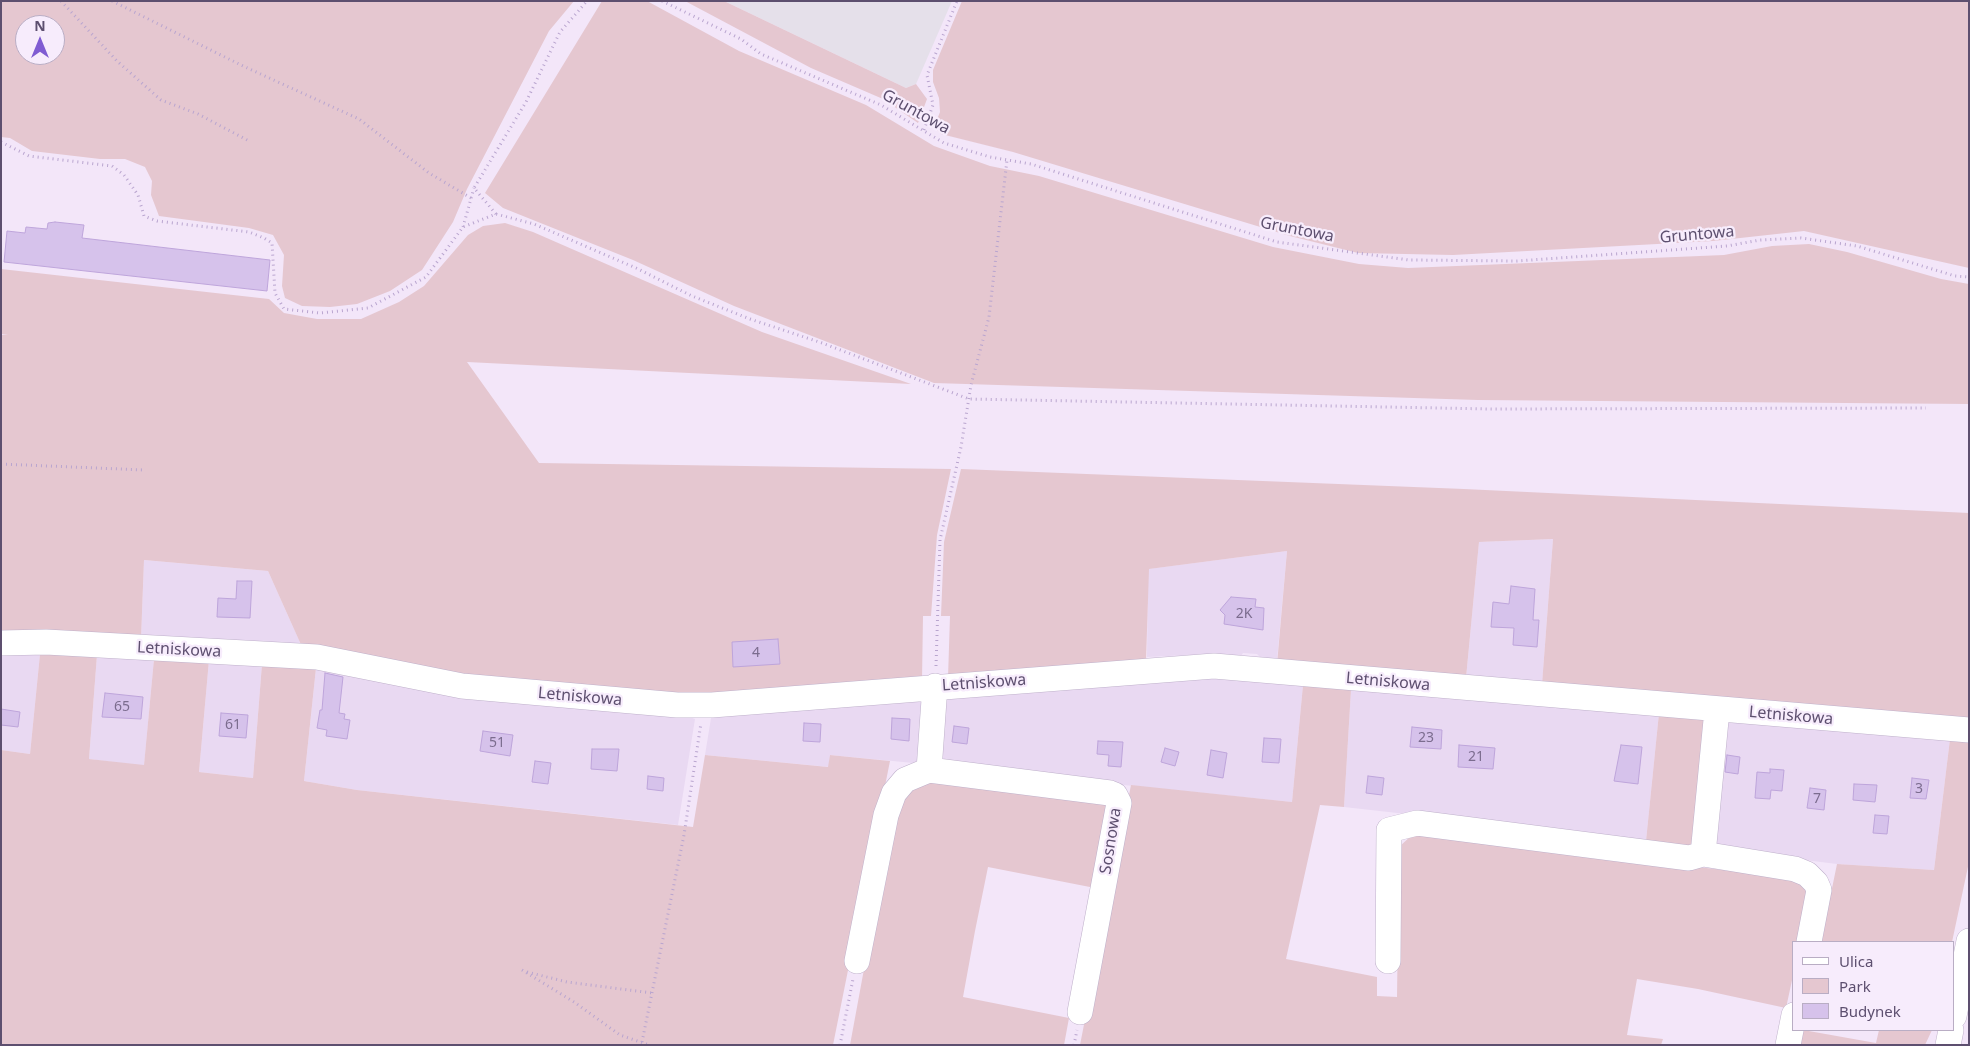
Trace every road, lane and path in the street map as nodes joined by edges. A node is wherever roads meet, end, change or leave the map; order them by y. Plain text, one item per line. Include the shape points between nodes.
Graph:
1 (61, 1) edge
2 (112, 1) edge
3 (587, 1) edge
4 (662, 1) edge
5 (957, 1) edge
6 (924, 130) junction
7 (249, 140) dead end
8 (1, 142) edge
9 (1008, 160) junction
10 (474, 188) junction
11 (471, 198) junction
12 (496, 214) junction
13 (463, 227) junction
14 (1969, 277) edge
15 (969, 399) junction
16 (1926, 408) dead end
17 (1, 464) edge
18 (144, 470) dead end
19 (1, 643) edge
20 (935, 686) junction
21 (703, 705) junction
22 (1717, 710) junction
23 (1969, 730) edge
24 (929, 770) junction
25 (1703, 854) junction
26 (1808, 941) edge
27 (1969, 941) edge
28 (857, 961) joint
29 (1388, 961) dead end
30 (652, 993) junction
31 (1955, 1011) edge
32 (1080, 1012) dead end
33 (1792, 1025) edge
34 (1951, 1031) edge
35 (642, 1042) junction
36 (649, 1045) edge
37 (840, 1045) edge
38 (1788, 1045) edge
39 (1948, 1045) edge

1 - 7 path via 117,61 161,100 198,114
2 - 11 path via 359,119 429,173
3 - 10 path via 560,32 526,102
4 - 6 path, Gruntowa via 741,39 761,54 881,105
5 - 6 path via 927,76 933,105
6 - 9 path, Gruntowa via 944,143
8 - 13 path via 29,156 112,166 124,175 138,195 144,216 150,219 249,232 264,238 272,243 275,293 284,308 320,313 368,308 426,277
9 - 14 path, Gruntowa via 1031,164 1278,242 1409,260 1517,261 1801,238 1857,246 1955,276
9 - 15 path via 989,317
10 - 11 path
10 - 12 path
11 - 13 path
12 - 13 path
12 - 15 path via 534,224 750,319
15 - 16 path via 1491,409
15 - 20 path via 940,540
17 - 18 path
19 - 21 street, Letniskowa via 46,642 317,658 462,686
20 - 21 street, Letniskowa
20 - 22 street, Letniskowa via 1214,666
20 - 24 street
21 - 30 path via 684,835
22 - 23 street, Letniskowa
22 - 25 street
24 - 28 street, Sosnowa via 905,780 894,793 886,815
24 - 32 street, Sosnowa via 1110,793 1117,798 1119,803
25 - 26 street via 1808,874 1819,890
25 - 29 street via 1689,858 1416,823 1389,830
27 - 31 street
28 - 37 path
30 - 35 path
30 - 35 path via 567,982 522,970 620,1035
33 - 38 street
34 - 39 street
35 - 36 path

